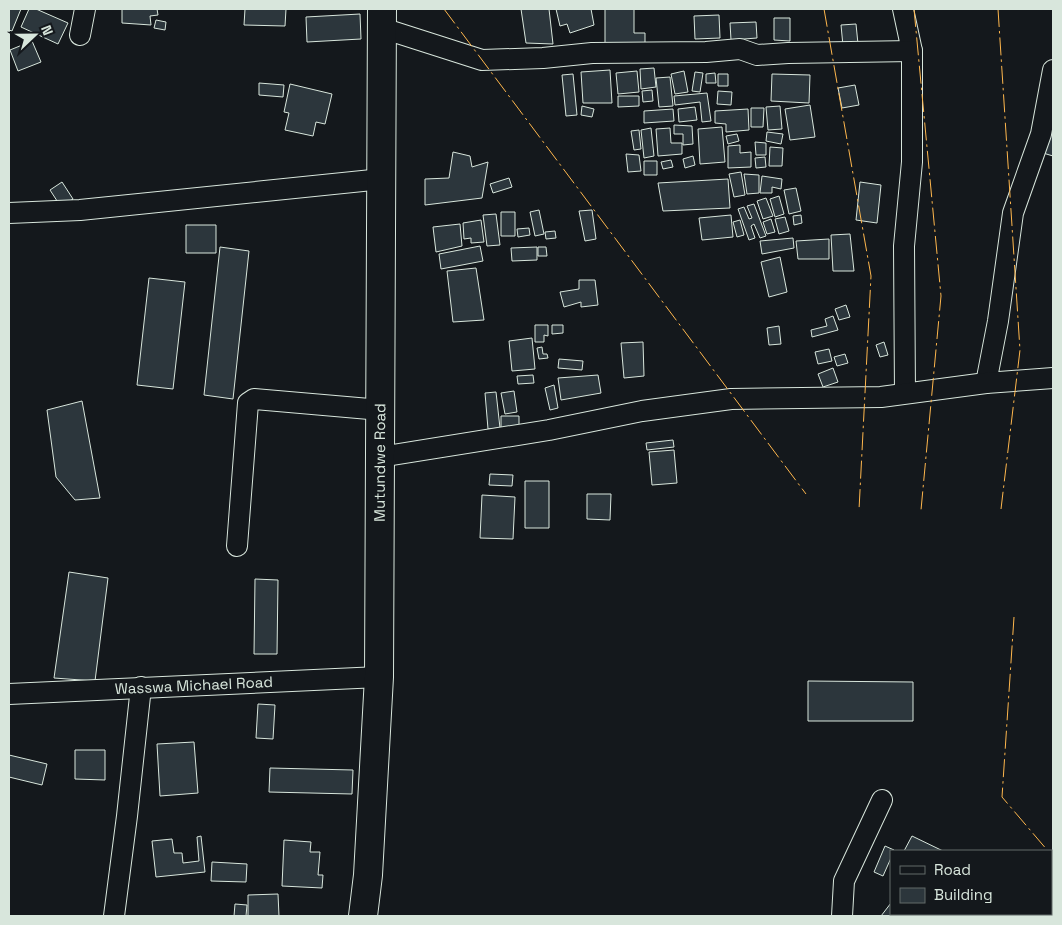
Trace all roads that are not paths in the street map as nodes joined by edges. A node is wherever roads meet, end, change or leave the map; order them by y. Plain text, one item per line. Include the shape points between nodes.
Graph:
1 (85, 9) edge
2 (904, 9) edge
3 (382, 18) edge
4 (80, 35) dead end
5 (912, 51) junction
6 (1053, 70) edge
7 (382, 178) junction
8 (9, 213) edge
9 (1053, 378) edge
10 (986, 383) junction
11 (905, 393) junction
12 (381, 410) junction
13 (380, 457) junction
14 (236, 546) dead end
15 (379, 677) junction
16 (141, 687) junction
17 (9, 694) edge
18 (882, 800) dead end
19 (114, 916) edge
20 (363, 916) edge
21 (842, 916) edge

1 - 4 street
2 - 5 street
3 - 5 street via 482,60 740,49 757,55
3 - 7 main road, Mutundwe Road
5 - 11 street via 912,162 904,246
6 - 10 street via 1040,134 1013,214
7 - 8 street via 80,210
7 - 12 main road, Mutundwe Road
9 - 10 street
10 - 11 street
11 - 13 street via 881,397 731,399 642,411 549,430
12 - 13 main road, Mutundwe Road
12 - 14 street via 254,399 248,403
13 - 15 main road, Mutundwe Road
15 - 16 street, Wasswa Michael Road
15 - 20 main road, Mutundwe Road
16 - 17 street, Wasswa Michael Road
16 - 19 street
18 - 21 street via 844,881

